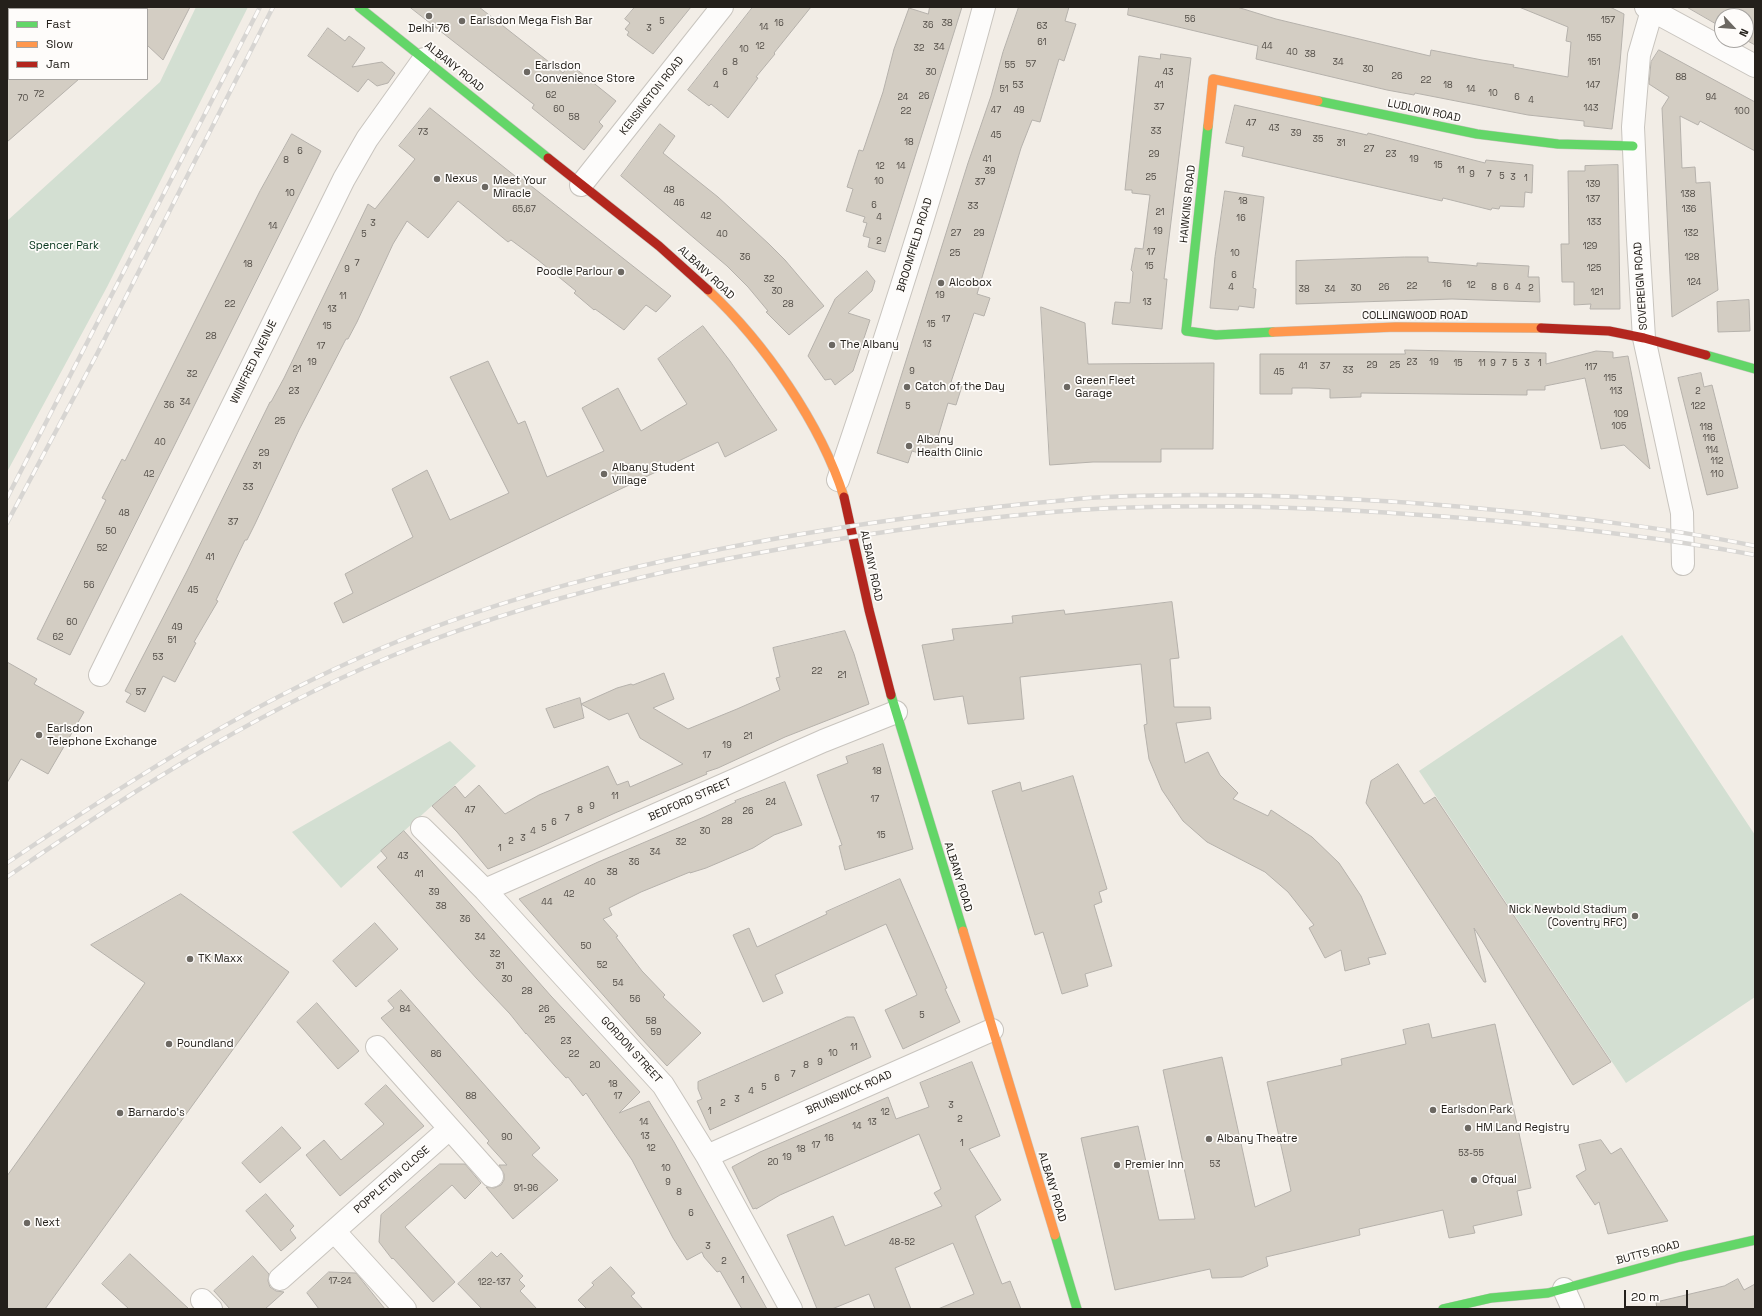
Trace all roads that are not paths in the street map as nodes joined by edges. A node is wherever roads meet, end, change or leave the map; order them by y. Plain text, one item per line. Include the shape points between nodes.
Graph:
1 (359, 7) edge
2 (722, 7) edge
3 (984, 7) edge
4 (1651, 8) edge
5 (424, 59) junction
6 (1755, 66) edge
7 (1213, 79) joint
8 (1633, 146) junction
9 (581, 185) junction
10 (1186, 331) joint
11 (1644, 338) junction
12 (1755, 369) edge
13 (838, 480) junction
14 (1683, 564) dead end
15 (100, 675) dead end
16 (896, 712) junction
17 (422, 828) dead end
18 (485, 890) junction
19 (992, 1030) junction
20 (377, 1047) dead end
21 (449, 1129) junction
22 (707, 1156) junction
23 (492, 1176) dead end
24 (334, 1231) junction
25 (1755, 1240) edge
26 (280, 1279) dead end
27 (1556, 1291) junction
28 (1531, 1305) dead end
29 (405, 1309) edge
30 (791, 1309) edge
31 (1077, 1309) edge
32 (1443, 1309) edge
33 (1573, 1309) edge

1 - 5 street, ALBANY ROAD
2 - 9 street, KENSINGTON ROAD
3 - 13 street, BROOMFIELD ROAD via 948,139
4 - 6 street
4 - 8 street, SOVEREIGN ROAD via 1639,55
5 - 9 street, ALBANY ROAD
5 - 15 street, WINIFRED AVENUE via 367,139 344,179
7 - 8 street, LUDLOW ROAD via 1477,134 1558,144
7 - 10 street, HAWKINS ROAD
8 - 11 street, SOVEREIGN ROAD
9 - 13 street, ALBANY ROAD via 654,241 721,301 774,366 796,398
10 - 11 street, COLLINGWOOD ROAD via 1216,335 1396,327 1543,328 1609,331
11 - 12 street, COLLINGWOOD ROAD
11 - 14 street, SOVEREIGN ROAD via 1682,513
13 - 16 street, ALBANY ROAD
16 - 18 street, BEDFORD STREET via 823,741
16 - 19 street, ALBANY ROAD
17 - 18 street, GORDON STREET
18 - 22 street, GORDON STREET via 663,1085
19 - 22 street, BRUNSWICK ROAD
19 - 31 street, ALBANY ROAD
20 - 21 street
21 - 23 street
21 - 24 street, POPPLETON CLOSE
22 - 30 street, GORDON STREET
24 - 26 street, POPPLETON CLOSE
24 - 29 street
25 - 27 street, BUTTS ROAD via 1680,1257
27 - 28 street, BUTTS ROAD
27 - 32 street, BUTTS ROAD via 1491,1298
27 - 33 street

